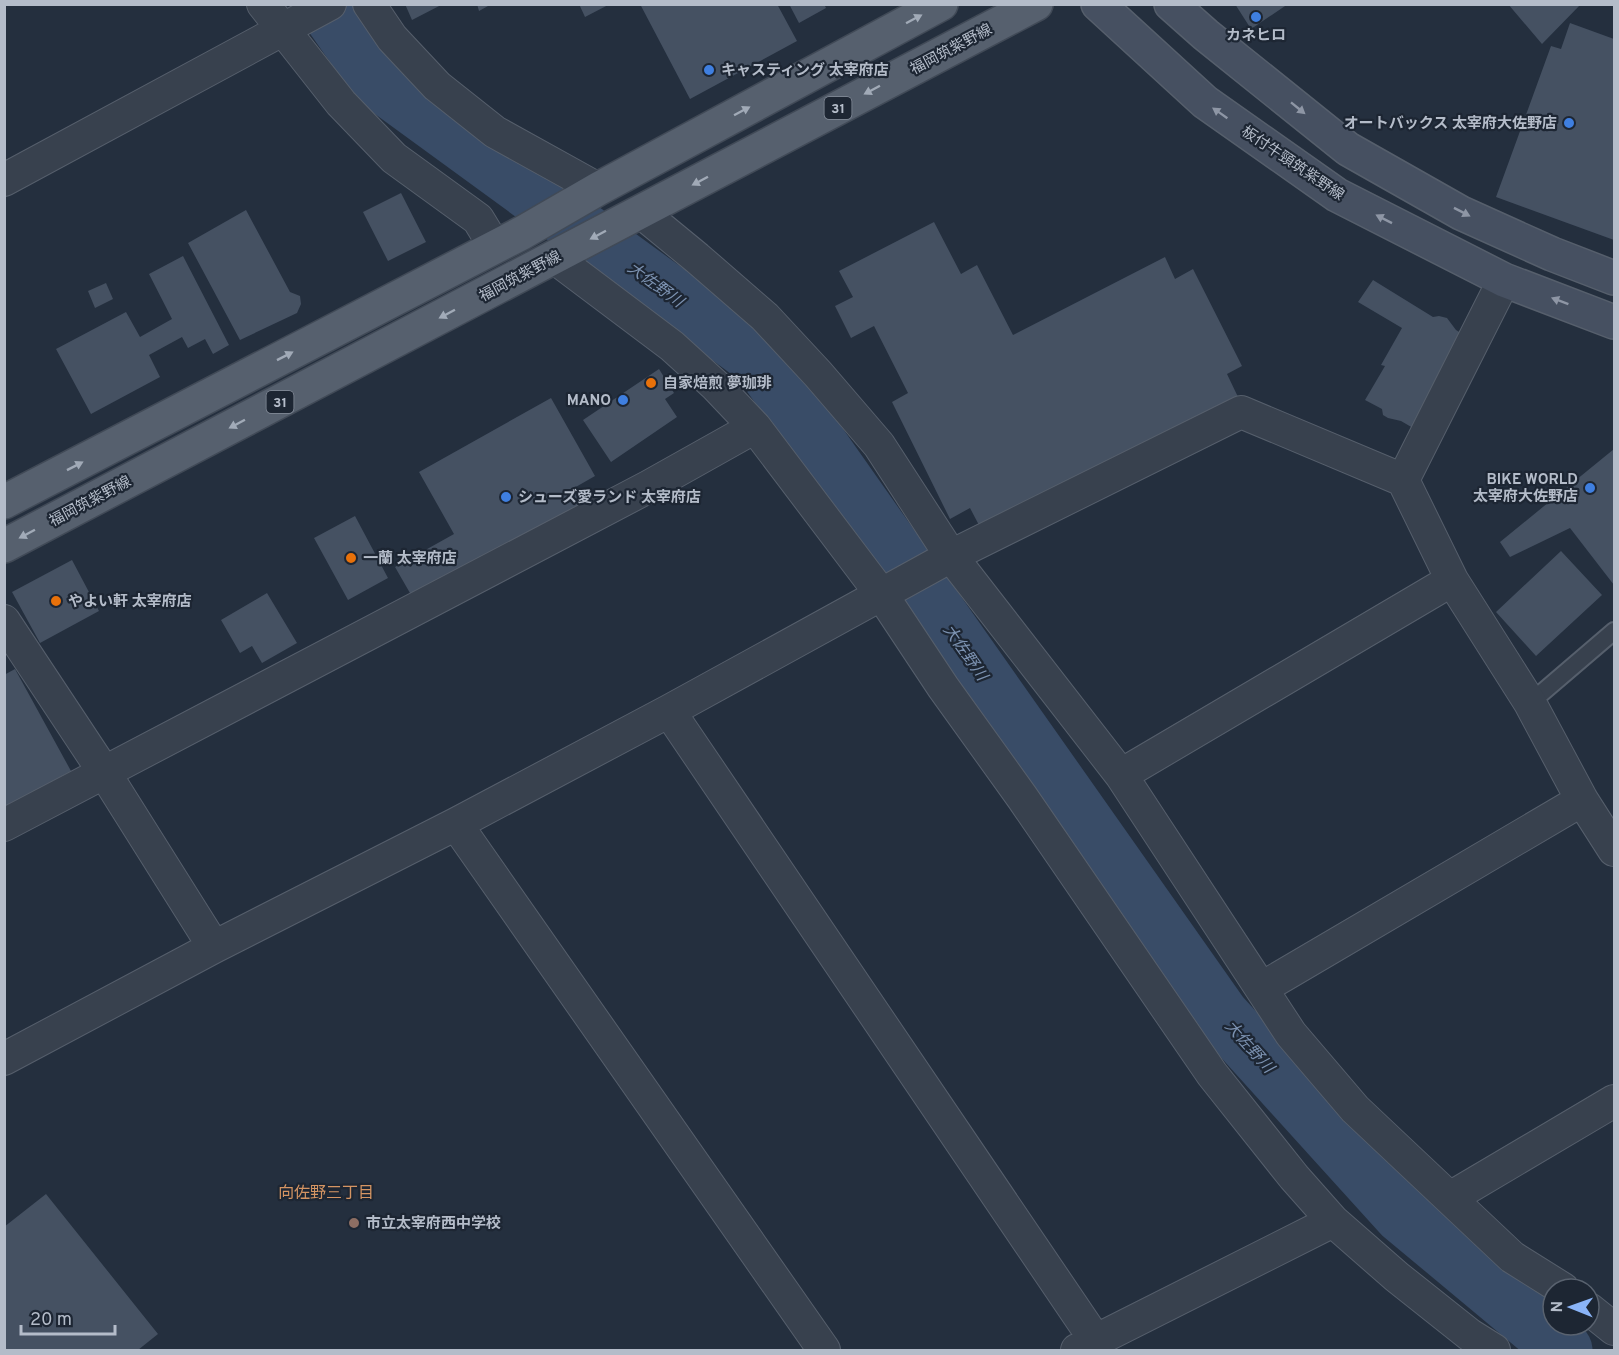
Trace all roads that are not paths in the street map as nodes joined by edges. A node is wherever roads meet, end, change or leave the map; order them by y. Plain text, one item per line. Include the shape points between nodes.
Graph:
1 (263, 4) edge
2 (330, 4) edge
3 (369, 4) edge
4 (941, 4) edge
5 (1036, 4) edge
6 (1098, 4) edge
7 (1171, 4) edge
8 (291, 26) junction
9 (4, 180) edge
10 (598, 189) junction
11 (641, 212) junction
12 (508, 240) junction
13 (555, 258) junction
14 (1614, 278) edge
15 (1504, 280) junction
16 (1614, 322) edge
17 (755, 427) junction
18 (1403, 480) junction
19 (4, 502) edge
20 (4, 546) edge
21 (951, 556) junction
22 (1452, 579) junction
23 (882, 595) junction
24 (4, 621) edge
25 (1614, 631) edge
26 (1530, 703) junction
27 (669, 711) junction
28 (104, 772) junction
29 (1121, 775) junction
30 (1597, 810) edge
31 (456, 824) junction
32 (4, 825) edge
33 (1614, 850) edge
34 (214, 946) junction
35 (1262, 988) junction
36 (4, 1059) edge
37 (1614, 1101) edge
38 (1450, 1198) junction
39 (1333, 1221) junction
40 (1544, 1277) edge
41 (1601, 1319) edge
42 (1614, 1329) edge
43 (1087, 1346) edge
44 (824, 1350) edge
45 (1494, 1350) edge

1 - 8 street
2 - 8 street
3 - 10 street via 392,38 437,86 495,132
10 -> 4 main road, 31
5 -> 11 main road, 福岡筑紫野線 / 31
15 -> 6 main road, 板付牛頸筑紫野線 via 1337,195 1205,102
7 -> 14 main road via 1348,149 1461,213
8 - 9 street
8 - 12 street via 341,103 394,158
10 - 12 main road, 31
11 -> 13 main road, 福岡筑紫野線 / 31
11 - 21 street via 765,317 818,374 879,445
19 -> 12 main road, 31
13 - 17 street via 672,346
13 -> 20 main road, 福岡筑紫野線 / 31
16 -> 15 main road, 板付牛頸筑紫野線
15 - 18 street
17 - 23 street
17 - 28 street
18 - 21 street via 1241,412
18 - 22 street
21 - 23 street
21 - 29 street
22 - 26 street
22 - 29 street
23 - 27 street
23 - 39 street via 1212,1074
24 - 28 street
25 - 26 lane
26 - 30 street
27 - 31 street
27 - 43 street
28 - 32 street
28 - 34 street
29 - 35 street
30 - 33 street
30 - 35 street
31 - 34 street
31 - 44 street
34 - 36 street
35 - 38 street via 1291,1034 1355,1109
37 - 38 street
38 - 40 street via 1512,1257
39 - 43 street
39 - 45 street via 1397,1277
41 - 42 street

